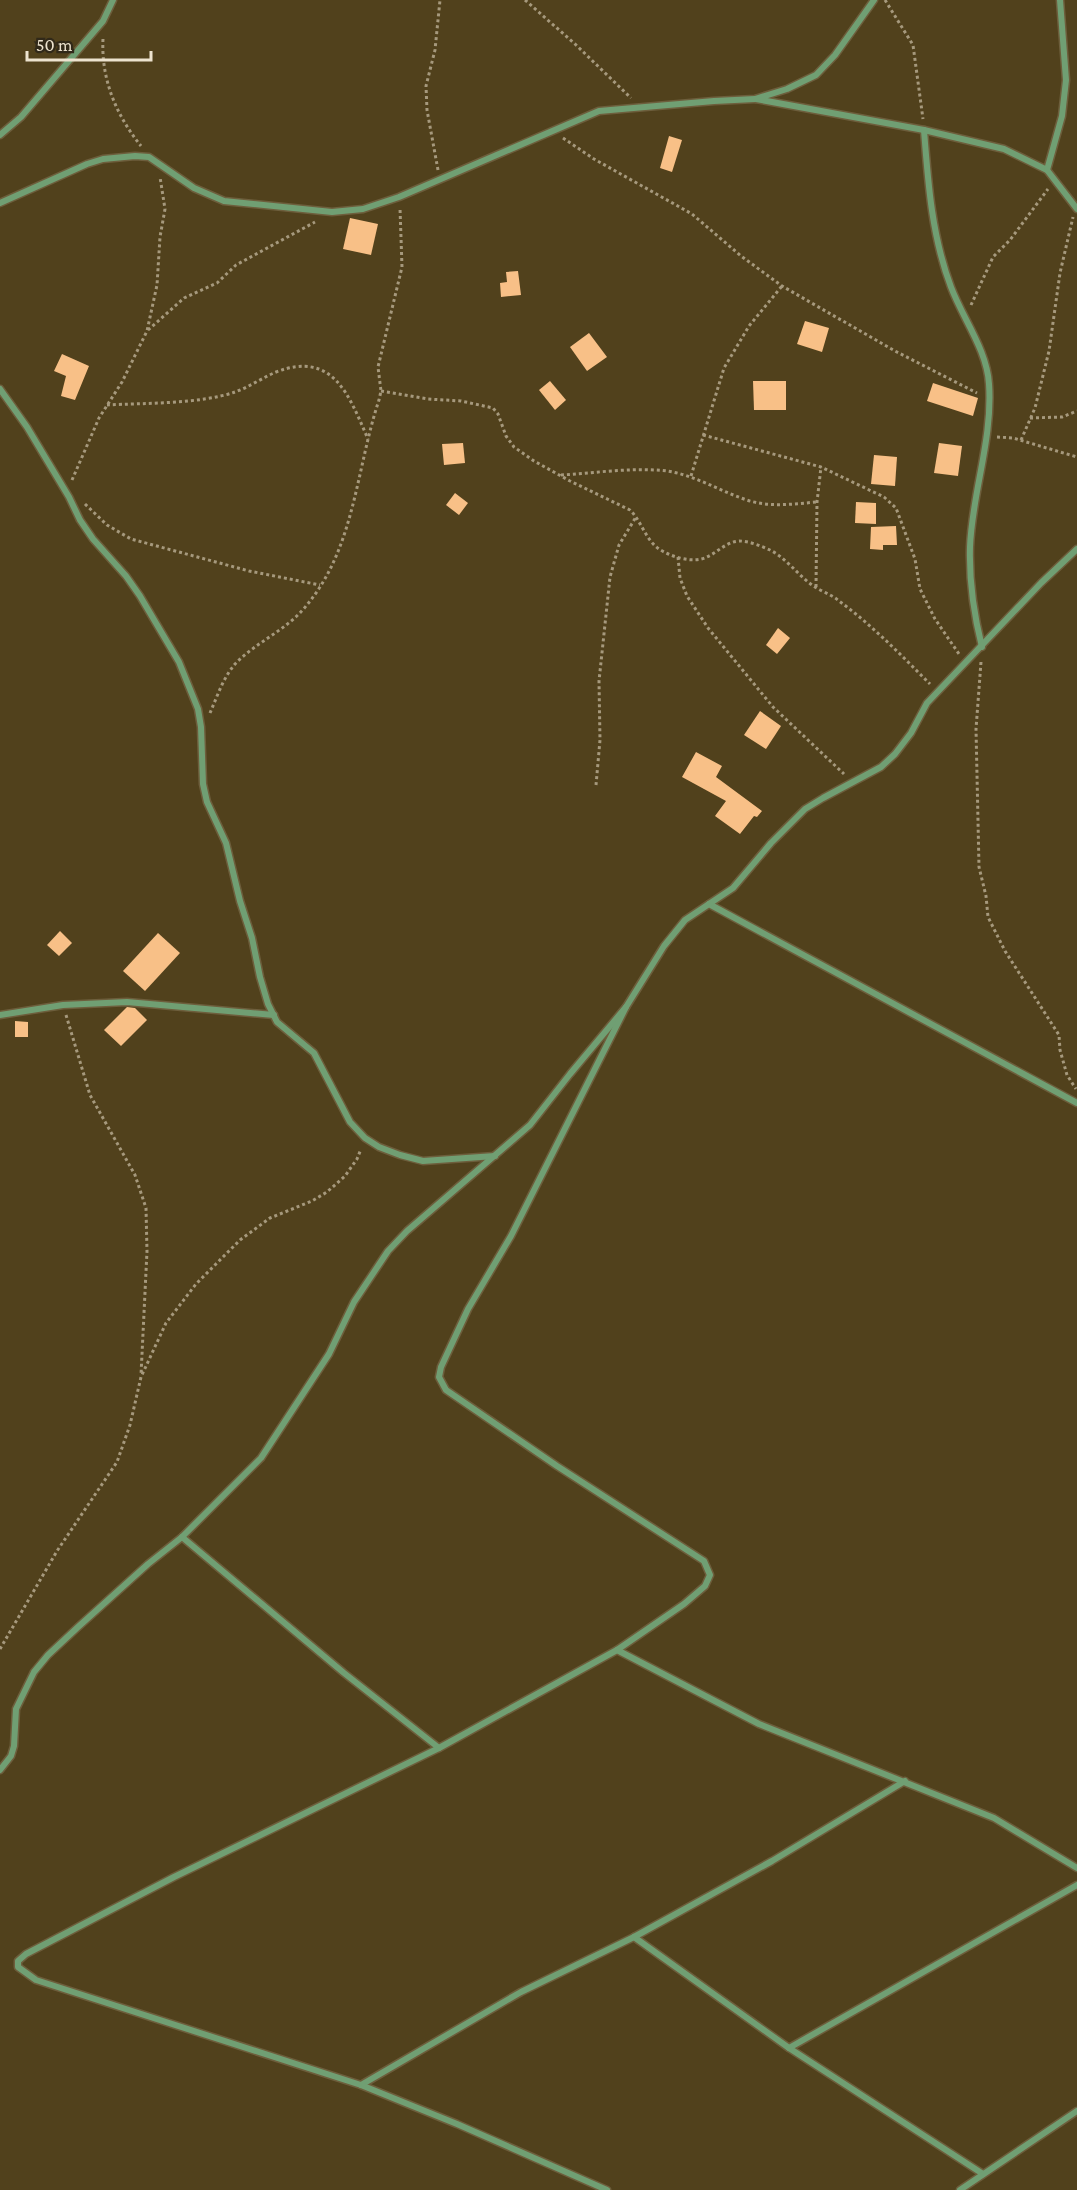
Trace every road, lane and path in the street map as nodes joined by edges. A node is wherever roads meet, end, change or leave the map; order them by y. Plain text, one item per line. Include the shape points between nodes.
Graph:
1 (113, 0) edge
2 (440, 0) edge
3 (525, 0) edge
4 (874, 0) edge
5 (885, 0) edge
6 (1059, 0) edge
7 (103, 21) junction
8 (755, 99) junction
9 (641, 108) junction
10 (924, 130) junction
11 (554, 132) junction
12 (0, 135) edge
13 (149, 158) junction
14 (158, 164) junction
15 (1047, 170) junction
16 (440, 180) junction
17 (1055, 181) junction
18 (399, 197) junction
19 (0, 203) edge
20 (1076, 208) edge
21 (332, 212) junction
22 (782, 286) junction
23 (965, 318) junction
24 (147, 331) junction
25 (0, 389) edge
26 (381, 391) junction
27 (989, 398) junction
28 (107, 405) junction
29 (1077, 411) edge
30 (1030, 418) junction
31 (703, 435) junction
32 (986, 436) junction
33 (1021, 440) junction
34 (369, 441) junction
35 (1077, 457) edge
36 (820, 467) junction
37 (560, 475) junction
38 (691, 477) junction
39 (69, 497) junction
40 (817, 502) junction
41 (84, 503) dead end
42 (636, 517) junction
43 (1077, 549) edge
44 (678, 557) junction
45 (320, 585) junction
46 (816, 587) junction
47 (981, 647) junction
48 (965, 663) junction
49 (938, 691) junction
50 (201, 727) junction
51 (854, 783) junction
52 (596, 785) dead end
53 (709, 904) junction
54 (63, 1005) junction
55 (626, 1007) junction
56 (0, 1015) edge
57 (274, 1015) junction
58 (1077, 1092) edge
59 (1077, 1103) edge
60 (365, 1138) junction
61 (496, 1156) junction
62 (141, 1377) junction
63 (182, 1537) junction
64 (0, 1649) edge
65 (617, 1650) junction
66 (439, 1748) junction
67 (0, 1770) edge
68 (905, 1781) junction
69 (1077, 1868) edge
70 (1077, 1885) edge
71 (634, 1937) junction
72 (789, 2048) junction
73 (361, 2085) junction
74 (1077, 2111) edge
75 (1069, 2117) junction
76 (1077, 2118) edge
77 (983, 2174) junction
78 (607, 2190) edge
79 (960, 2190) edge

1 - 7 street
2 - 16 path via 435,50 426,86
3 - 9 path
4 - 8 street via 816,75
5 - 10 path via 913,45
6 - 15 street via 1066,80 1062,116
7 - 12 street via 21,117
7 - 13 path via 106,81 125,124
8 - 9 street
8 - 10 street
9 - 11 street via 599,111
10 - 15 street via 1004,149
10 - 23 street via 930,205 940,255
11 - 16 street
11 - 22 path via 692,214
13 - 14 street
13 - 19 street via 103,159
14 - 21 street via 194,188 224,201
14 - 24 path via 165,209 158,285
15 - 17 street
16 - 18 street
17 - 20 street
17 - 23 path via 993,257
18 - 21 street via 363,209
18 - 26 path via 402,267 378,367
20 - 30 path via 1060,273 1049,351
21 - 24 path via 236,265 217,283 184,298
22 - 27 path via 895,351
22 - 31 path via 749,326 724,368
23 - 27 street via 982,356
24 - 28 path
25 - 39 street
26 - 34 path
26 - 37 path via 493,408 514,447
27 - 32 street
28 - 34 path via 234,393 277,372 312,366 337,380
28 - 39 path via 81,456
29 - 30 path via 1062,417
30 - 33 path
31 - 36 path
31 - 38 path
32 - 33 path
32 - 47 street via 970,547
33 - 35 path
34 - 45 path via 342,546
36 - 40 path
36 - 48 path via 884,497 896,508 915,559 920,589
37 - 38 path via 667,471
37 - 42 path via 620,504
38 - 40 path via 746,500 784,506
39 - 50 street via 93,539 126,576 179,662
40 - 46 path
41 - 45 path via 107,525 131,539 249,571
42 - 44 path via 651,542 666,554
42 - 52 path via 619,545 610,577 599,681
43 - 47 street
44 - 46 path via 705,559 731,543 750,543 771,550
44 - 51 path via 687,596 708,628 773,707
45 - 50 path via 306,607 234,666
46 - 49 path via 873,628
47 - 48 street
47 - 58 path via 976,729 979,867 988,917 1005,951 1056,1029 1067,1075
48 - 49 street
49 - 51 street via 895,754 881,768
50 - 57 street via 207,802 226,843 260,977
51 - 53 street via 805,809 733,888
53 - 55 street via 685,920 671,937
53 - 59 street
54 - 56 street
54 - 57 street via 127,1002
54 - 62 path via 90,1095 135,1175 146,1208
55 - 61 street via 530,1125
55 - 65 street via 511,1236 468,1310 439,1377 446,1390 704,1561 710,1575 705,1586
57 - 60 street via 289,1034 314,1053 350,1122
60 - 61 street via 379,1147 423,1161
60 - 62 path via 357,1159 327,1192 270,1218 240,1240 196,1284 166,1323
61 - 63 street via 388,1251 354,1302 329,1354 261,1458
62 - 64 path via 117,1461 57,1551
63 - 66 street
63 - 67 street via 48,1655 34,1672 16,1708 11,1756
65 - 66 street
65 - 68 street via 759,1724
66 - 73 street via 174,1877 18,1960 18,1967 36,1980
68 - 69 street via 994,1818
68 - 71 street
70 - 72 street
71 - 72 street
71 - 73 street via 521,1992
72 - 77 street
73 - 78 street
74 - 75 street
75 - 76 street
75 - 77 street
77 - 79 street

